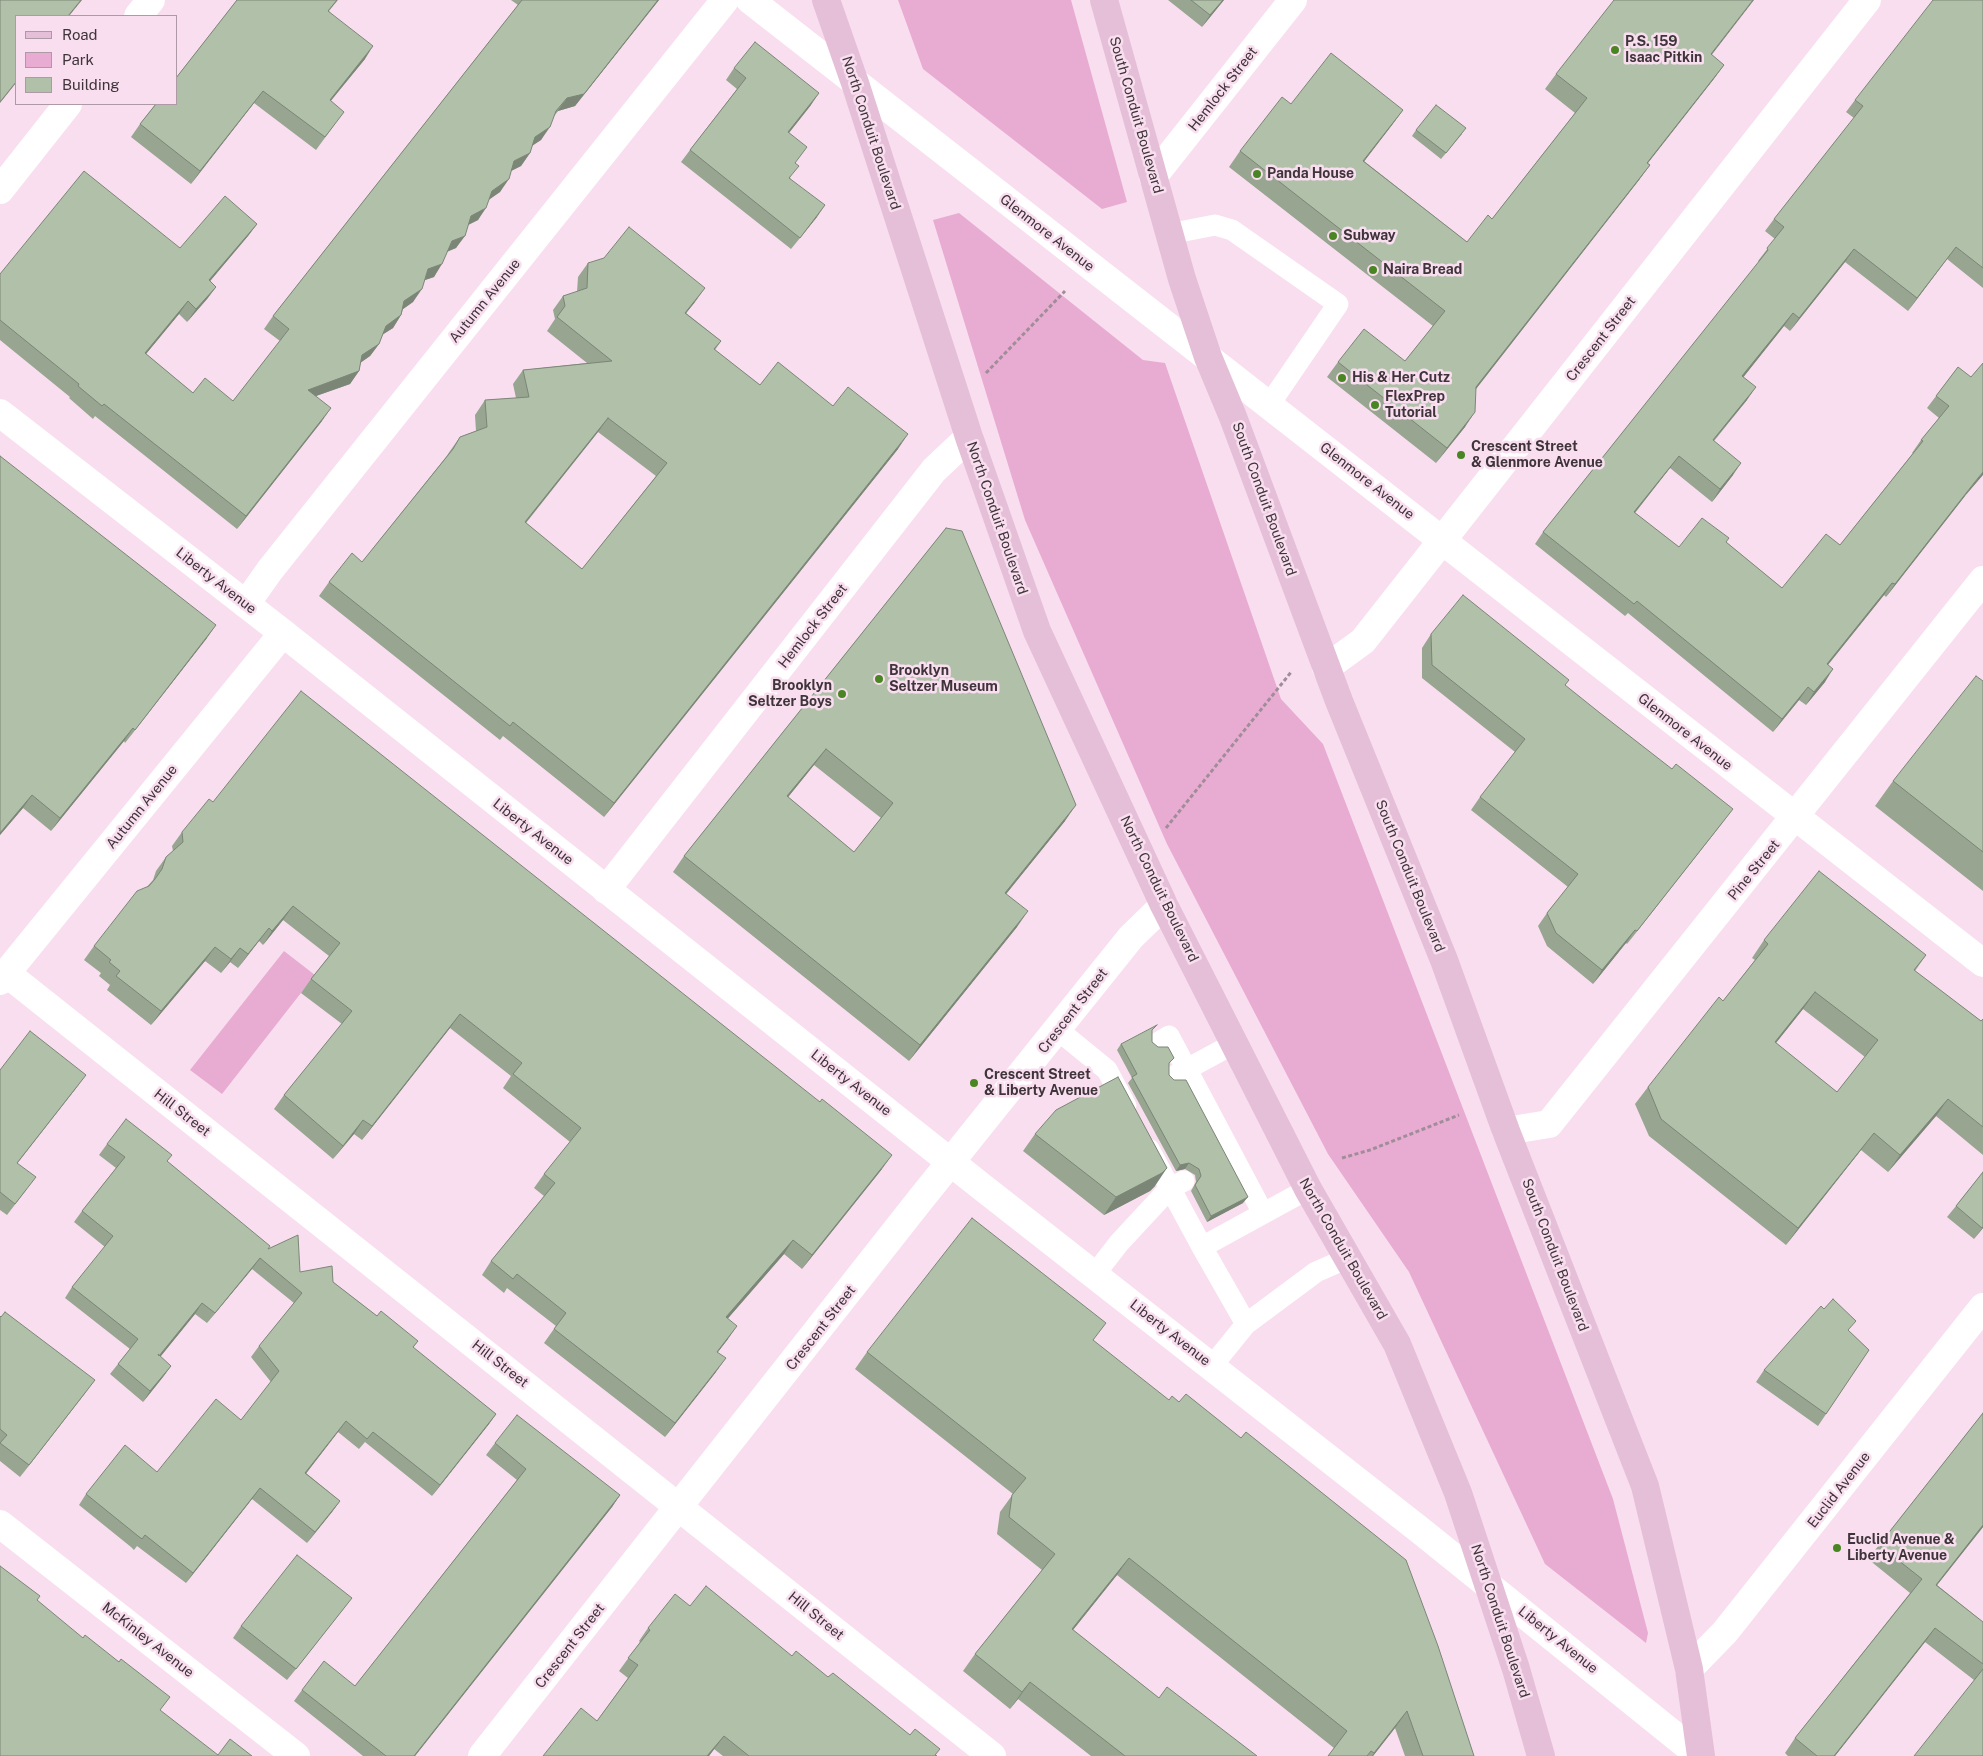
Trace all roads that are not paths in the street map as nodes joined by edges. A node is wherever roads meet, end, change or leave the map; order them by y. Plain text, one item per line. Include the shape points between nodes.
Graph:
1 (151, 0) edge
2 (725, 0) edge
3 (750, 0) edge
4 (826, 0) edge
5 (1104, 0) edge
6 (1293, 0) edge
7 (1867, 0) edge
8 (139, 15) edge
9 (855, 82) junction
10 (67, 105) edge
11 (1153, 177) junction
12 (0, 190) edge
13 (1169, 234) junction
14 (1208, 357) junction
15 (1269, 405) junction
16 (0, 413) edge
17 (969, 438) junction
18 (1443, 541) junction
19 (1983, 580) edge
20 (246, 604) junction
21 (283, 633) junction
22 (1326, 668) junction
23 (1795, 818) junction
24 (606, 890) junction
25 (1164, 905) junction
26 (1983, 964) edge
27 (3, 977) edge
28 (1058, 1030) junction
29 (1159, 1042) dead end
30 (1235, 1043) junction
31 (1181, 1072) junction
32 (1506, 1131) junction
33 (952, 1162) junction
34 (1177, 1185) junction
35 (1308, 1189) junction
36 (1263, 1213) junction
37 (1202, 1247) junction
38 (1348, 1258) junction
39 (1095, 1274) junction
40 (1983, 1306) edge
41 (1246, 1324) junction
42 (1212, 1366) junction
43 (680, 1507) junction
44 (0, 1524) edge
45 (1488, 1583) junction
46 (1689, 1669) junction
47 (296, 1756) edge
48 (482, 1756) edge
49 (992, 1756) edge
50 (1542, 1756) edge
51 (1701, 1756) edge

1 - 8 street
2 - 20 street, Autumn Avenue
3 - 9 street, Glenmore Avenue
4 - 9 main road, North Conduit Boulevard
5 - 11 main road, South Conduit Boulevard
6 - 11 street, Hemlock Street
7 - 18 street, Crescent Street
9 - 14 street, Glenmore Avenue
9 - 17 main road, North Conduit Boulevard
10 - 12 street
11 - 13 main road, South Conduit Boulevard
13 - 14 main road, South Conduit Boulevard
13 - 15 lane via 1215,225 1232,230 1338,304
14 - 15 street, Glenmore Avenue
14 - 22 main road, South Conduit Boulevard
15 - 18 street, Glenmore Avenue
16 - 20 street, Liberty Avenue
17 - 24 street, Hemlock Street via 934,470
17 - 25 main road, North Conduit Boulevard via 1037,631
18 - 22 street, Crescent Street via 1363,641
18 - 23 street, Glenmore Avenue
19 - 23 street, Pine Street
20 - 21 street, Liberty Avenue
21 - 24 street, Liberty Avenue
21 - 27 street, Autumn Avenue
22 - 32 main road, South Conduit Boulevard via 1444,960
23 - 26 street, Glenmore Avenue
23 - 32 street, Pine Street via 1549,1124
24 - 33 street, Liberty Avenue
25 - 28 street, Crescent Street via 1131,937
25 - 30 main road, North Conduit Boulevard
27 - 43 street, Hill Street
28 - 33 street, Crescent Street
28 - 34 lane via 1114,1066 1146,1135
29 - 31 lane via 1169,1036
30 - 31 lane
30 - 35 main road, North Conduit Boulevard
31 - 36 lane via 1244,1191
32 - 46 main road, South Conduit Boulevard via 1645,1486
33 - 39 street, Liberty Avenue
33 - 43 street, Crescent Street
34 - 37 lane via 1194,1217
34 - 39 lane via 1119,1243
35 - 36 lane
35 - 38 main road, North Conduit Boulevard
36 - 37 lane
37 - 41 lane
38 - 41 lane via 1316,1272
38 - 45 main road, North Conduit Boulevard via 1397,1344 1458,1493
39 - 42 street, Liberty Avenue
40 - 46 street, Euclid Avenue via 1731,1625
41 - 42 lane
42 - 45 street, Liberty Avenue
43 - 48 street, Crescent Street
43 - 49 street, Hill Street
44 - 47 street, McKinley Avenue
45 - 50 main road, North Conduit Boulevard
45 - 51 street, Liberty Avenue
46 - 51 main road, South Conduit Boulevard

